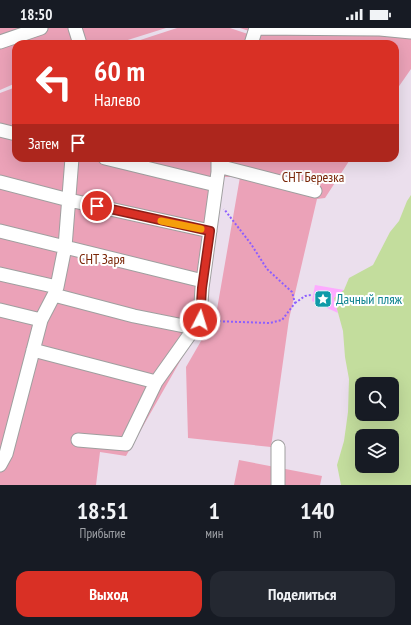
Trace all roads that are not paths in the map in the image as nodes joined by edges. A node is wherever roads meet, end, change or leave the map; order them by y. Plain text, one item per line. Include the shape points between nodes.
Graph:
1 (41, 28) edge
2 (75, 28) edge
3 (256, 28) edge
4 (411, 32) edge
5 (79, 40) edge
6 (252, 40) edge
7 (0, 42) edge
8 (0, 130) edge
9 (12, 133) edge
10 (72, 162) edge
11 (117, 162) edge
12 (218, 162) edge
13 (0, 182) edge
14 (215, 191) junction
15 (315, 191) dead end
16 (69, 200) junction
17 (0, 231) edge
18 (210, 231) junction
19 (65, 247) junction
20 (0, 274) edge
21 (203, 281) junction
22 (56, 291) junction
23 (0, 310) edge
24 (41, 320) junction
25 (197, 324) junction
26 (33, 350) junction
27 (156, 382) junction
28 (78, 440) dead end
29 (278, 447) dead end
30 (0, 465) edge
31 (278, 485) edge

1 - 7 street
2 - 5 street
3 - 4 street via 380,29
3 - 6 street
8 - 9 street
10 - 16 street
11 - 14 street
12 - 14 street
12 - 15 street
13 - 16 street
14 - 18 street
16 - 18 street
16 - 19 street
17 - 19 street
18 - 21 street
19 - 21 street
19 - 22 street
20 - 22 street
21 - 25 street
22 - 24 street
22 - 25 street via 134,316
23 - 24 street
24 - 26 street
25 - 27 street
26 - 27 street
26 - 30 street via 6,454
27 - 28 street via 126,444
29 - 31 street

